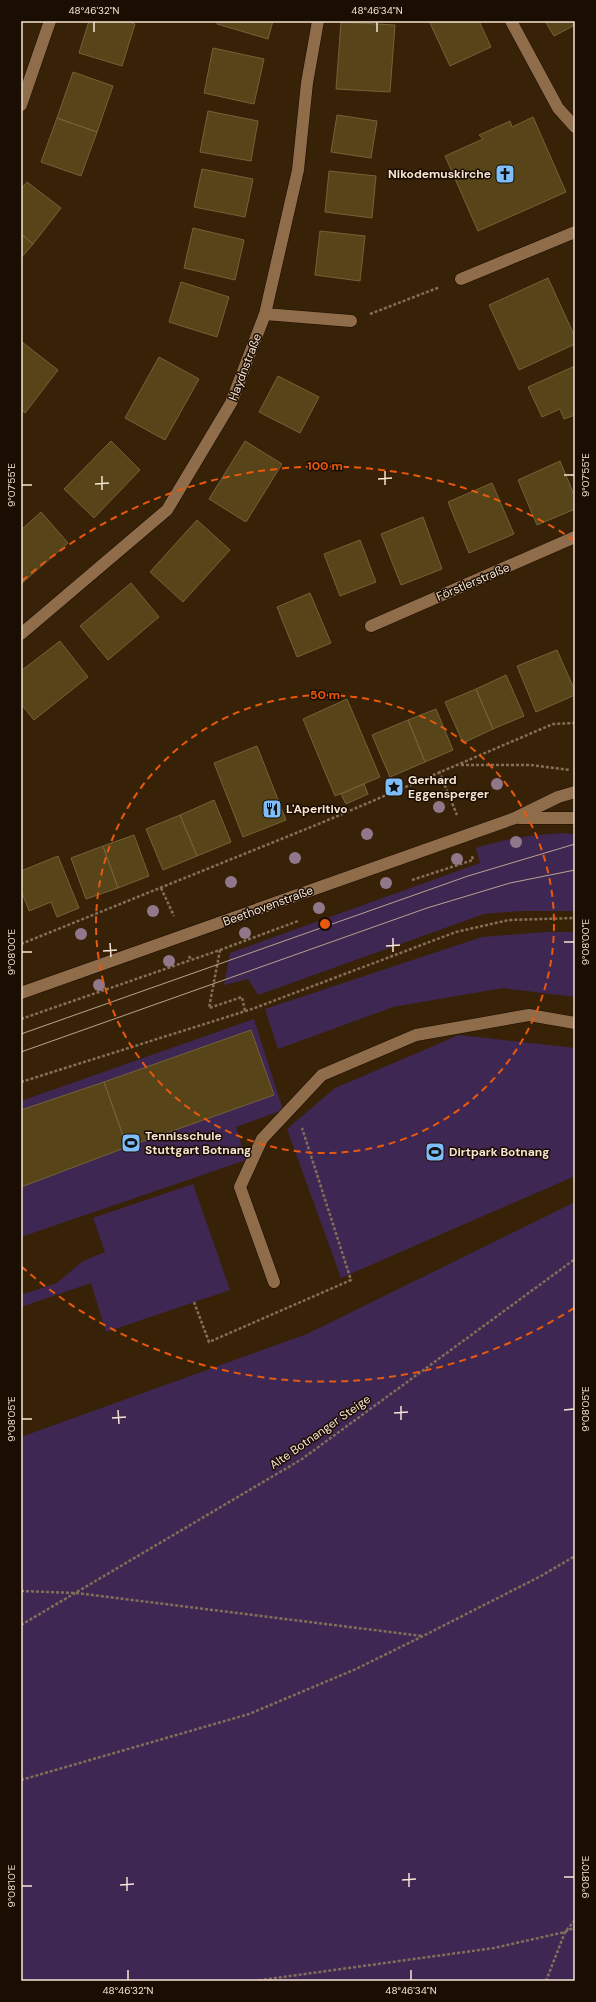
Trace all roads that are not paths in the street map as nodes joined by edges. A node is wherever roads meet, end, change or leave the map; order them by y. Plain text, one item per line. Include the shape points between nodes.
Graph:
1 (50, 21) edge
2 (318, 21) edge
3 (511, 21) edge
4 (21, 105) edge
5 (575, 126) edge
6 (575, 232) edge
7 (461, 278) road end
8 (265, 314) junction
9 (351, 322) road end
10 (575, 538) edge
11 (371, 626) dead end
12 (21, 634) edge
13 (575, 792) edge
14 (515, 818) junction
15 (575, 818) edge
16 (21, 993) edge
17 (575, 1023) edge
18 (274, 1282) dead end

1 - 4 street
2 - 8 street, Haydnstraße via 307,83 298,170
3 - 5 street via 558,108
6 - 7 street
8 - 9 street
8 - 12 street, Haydnstraße via 231,403 167,510
10 - 11 street, Förstlerstraße
13 - 14 street, Beethovenstraße via 558,796
14 - 15 street, Beethovenstraße
14 - 16 street, Beethovenstraße
17 - 18 street via 529,1015 416,1035 322,1075 262,1139 240,1187

